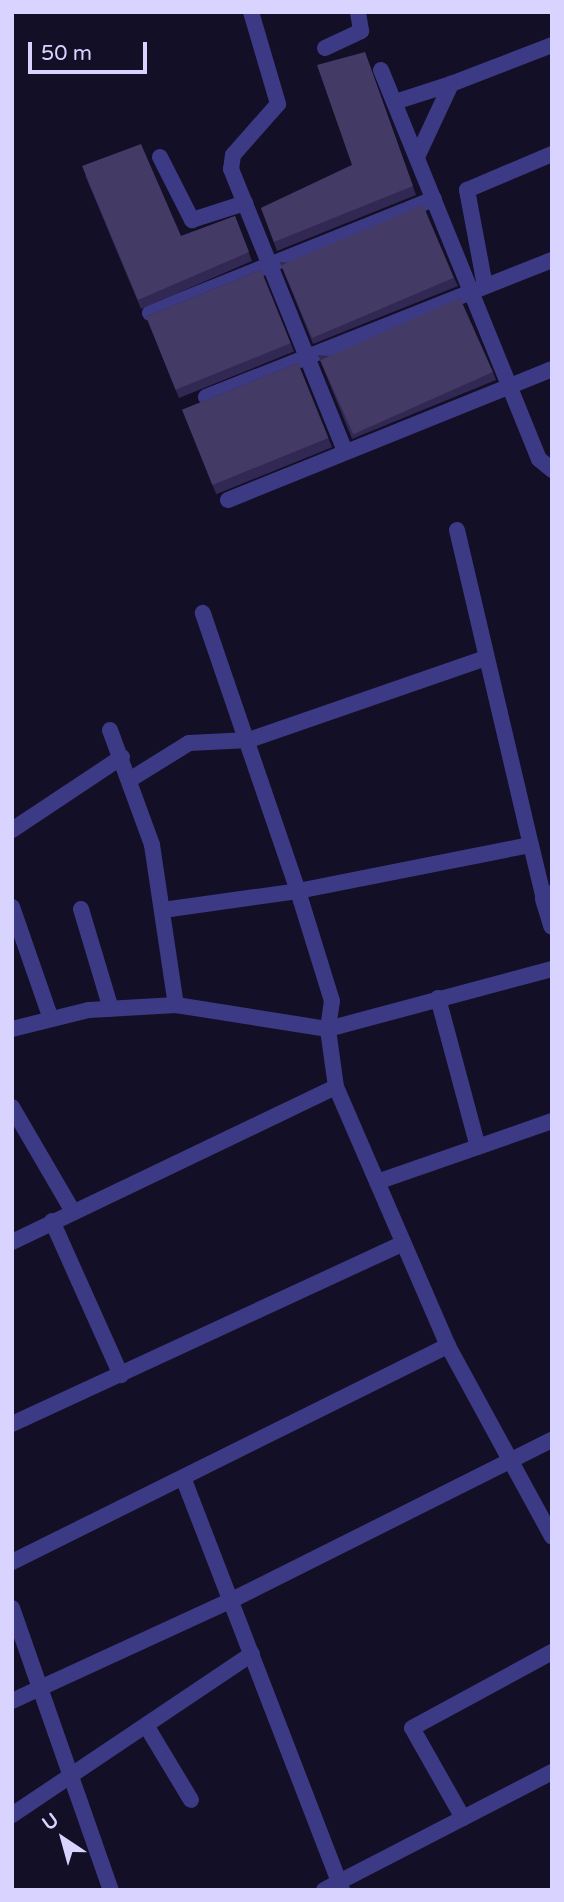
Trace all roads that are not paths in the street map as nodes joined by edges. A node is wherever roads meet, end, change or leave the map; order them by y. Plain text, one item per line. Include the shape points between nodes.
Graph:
1 (251, 12) edge
2 (358, 12) edge
3 (552, 45) edge
4 (325, 48) dead end
5 (381, 70) dead end
6 (451, 84) junction
7 (395, 102) junction
8 (552, 154) edge
9 (160, 157) dead end
10 (417, 157) junction
11 (433, 199) junction
12 (245, 203) junction
13 (552, 260) edge
14 (272, 263) junction
15 (477, 290) junction
16 (150, 313) edge
17 (309, 356) junction
18 (552, 369) edge
19 (509, 384) junction
20 (188, 405) edge
21 (344, 449) junction
22 (552, 470) edge
23 (228, 500) dead end
24 (457, 530) dead end
25 (203, 613) dead end
26 (485, 658) junction
27 (110, 730) dead end
28 (249, 740) junction
29 (122, 757) junction
30 (131, 779) junction
31 (12, 830) edge
32 (531, 845) junction
33 (298, 891) junction
34 (548, 897) edge
35 (12, 907) edge
36 (81, 909) dead end
37 (163, 909) junction
38 (552, 926) edge
39 (552, 969) edge
40 (439, 998) junction
41 (176, 1005) junction
42 (111, 1009) junction
43 (50, 1016) junction
44 (328, 1028) junction
45 (12, 1029) edge
46 (336, 1087) junction
47 (12, 1107) edge
48 (552, 1121) edge
49 (478, 1147) junction
50 (377, 1182) junction
51 (72, 1210) junction
52 (52, 1221) junction
53 (12, 1242) edge
54 (402, 1244) junction
55 (448, 1346) junction
56 (121, 1375) junction
57 (12, 1424) edge
58 (552, 1440) edge
59 (506, 1463) junction
60 (184, 1480) junction
61 (552, 1537) edge
62 (12, 1562) edge
63 (232, 1600) junction
64 (14, 1616) edge
65 (552, 1651) edge
66 (252, 1654) junction
67 (41, 1686) junction
68 (12, 1701) edge
69 (147, 1727) junction
70 (552, 1772) edge
71 (72, 1779) junction
72 (191, 1800) dead end
73 (12, 1815) edge
74 (463, 1818) junction
75 (341, 1886) edge
76 (111, 1890) edge
77 (324, 1890) edge

1 - 12 street via 278,104 231,159
2 - 4 street via 361,31
3 - 6 street
5 - 7 street
6 - 7 street
6 - 10 street
7 - 10 street
8 - 15 street via 467,190
9 - 12 street via 192,220
10 - 11 street
11 - 14 street
11 - 15 street
12 - 14 street
13 - 15 street
14 - 16 street
14 - 17 street
15 - 17 street
15 - 19 street
17 - 20 street
17 - 21 street
18 - 19 street
19 - 21 street
19 - 22 street via 539,459
21 - 23 street
24 - 26 street
25 - 28 street
26 - 28 street
26 - 32 street
27 - 29 street
28 - 30 street via 190,743
28 - 33 street
29 - 30 street
29 - 31 street
30 - 37 street
32 - 33 street
32 - 34 street
33 - 37 street
33 - 44 street via 332,1002
34 - 38 street
35 - 43 street
36 - 42 street
37 - 41 street
39 - 40 street
40 - 44 street
40 - 49 street
41 - 42 street
41 - 44 street
42 - 43 street
43 - 45 street
44 - 46 street
46 - 50 street
46 - 51 street
47 - 51 street
48 - 49 street
49 - 50 street
50 - 54 street
51 - 52 street
52 - 53 street
52 - 56 street
54 - 55 street
54 - 56 street
55 - 59 street
55 - 60 street
56 - 57 street
58 - 59 street
59 - 61 street
59 - 63 street
60 - 62 street
60 - 63 street
63 - 66 street
63 - 67 street
64 - 67 street
65 - 74 street via 412,1728
66 - 69 street
66 - 75 street
67 - 68 street
67 - 71 street
69 - 71 street
69 - 72 street
70 - 74 street
71 - 73 street
71 - 76 street
74 - 75 street
75 - 77 street

